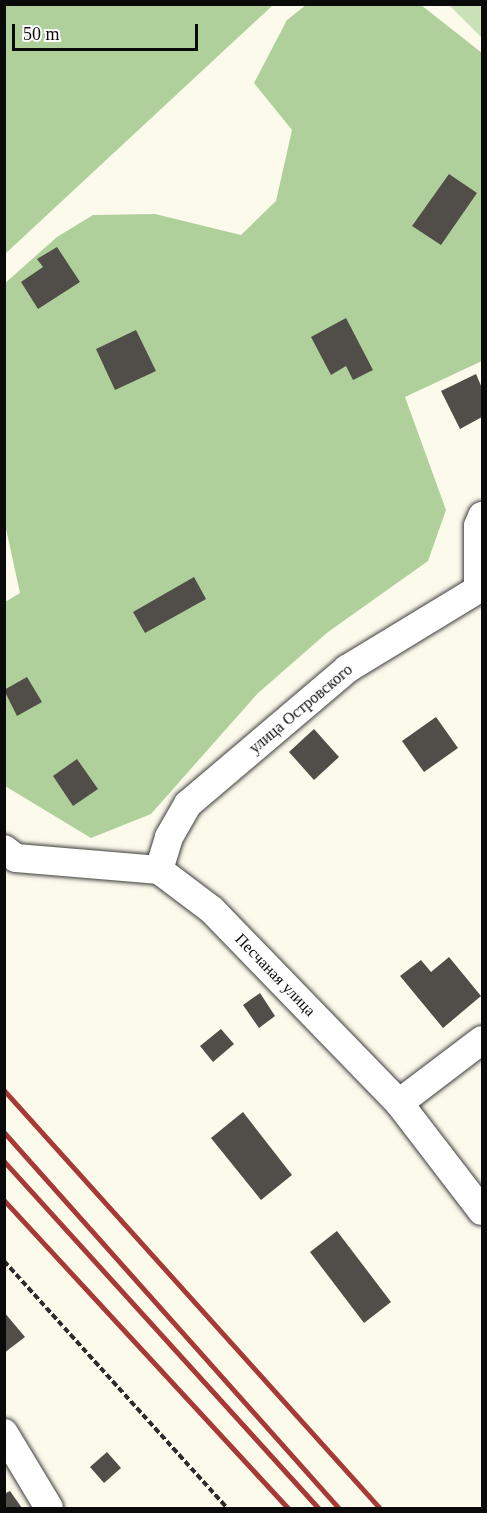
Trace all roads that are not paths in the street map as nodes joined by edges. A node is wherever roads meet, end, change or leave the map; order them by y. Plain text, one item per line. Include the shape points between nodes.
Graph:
1 (483, 516) edge
2 (480, 589) edge
3 (4, 849) edge
4 (159, 870) junction
5 (483, 1040) edge
6 (399, 1103) junction
7 (483, 1211) edge
8 (4, 1433) edge
9 (49, 1509) edge

1 - 2 street via 478,526
2 - 4 street, улица Островского via 347,669 188,804 169,837
3 - 4 street via 16,858
4 - 6 street, Песчаная улица via 212,910
5 - 6 street
6 - 7 street, Песчаная улица
8 - 9 street

